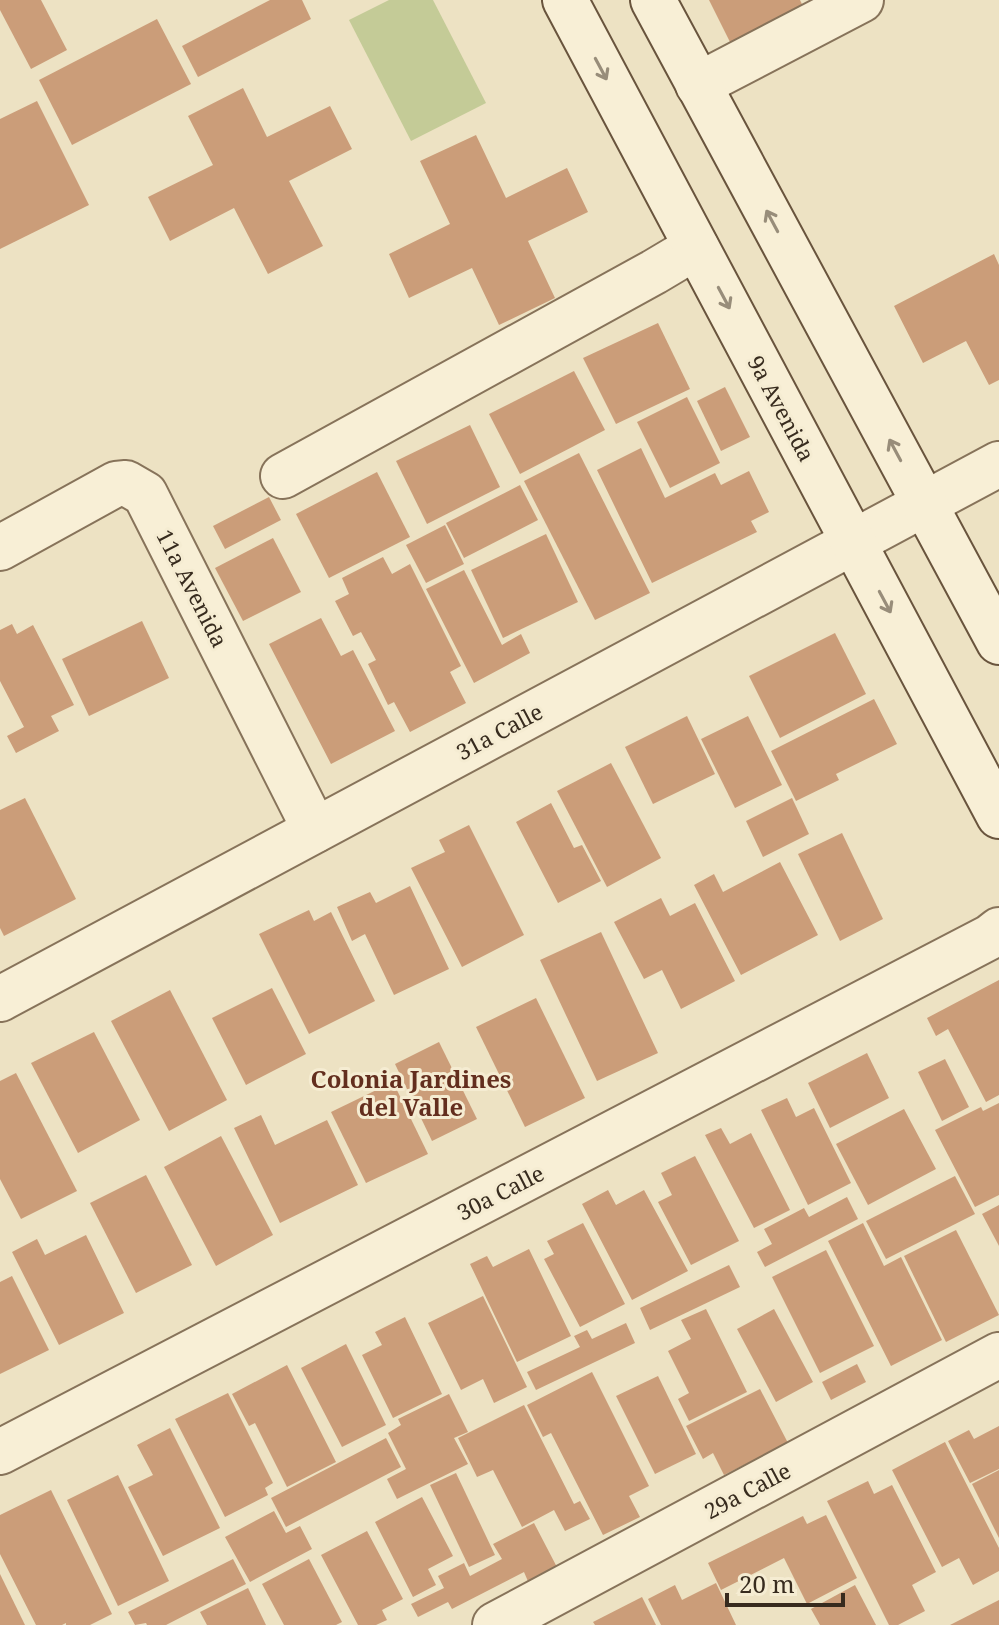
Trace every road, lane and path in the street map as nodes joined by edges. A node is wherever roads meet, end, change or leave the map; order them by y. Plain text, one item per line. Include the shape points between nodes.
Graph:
1 (565, 0) edge
2 (653, 0) edge
3 (861, 0) edge
4 (698, 85) junction
5 (696, 247) junction
6 (999, 464) edge
7 (283, 476) dead end
8 (925, 504) junction
9 (854, 542) junction
10 (0, 548) edge
11 (999, 642) edge
12 (999, 816) edge
13 (315, 830) junction
14 (999, 930) edge
15 (0, 999) edge
16 (999, 1355) edge
17 (0, 1452) edge
18 (495, 1625) edge

1 -> 5 street, 9a Avenida
2 - 4 street
3 - 4 street
8 -> 4 street
5 - 7 street
5 -> 9 street, 9a Avenida
6 - 8 street, 31a Calle
8 - 9 street, 31a Calle
8 - 11 street
9 -> 12 street, 9a Avenida
9 - 13 street, 31a Calle
10 - 13 street, 11a Avenida via 116,484 126,483 145,494
13 - 15 street, 31a Calle
14 - 17 street, 30a Calle
16 - 18 street, 29a Calle

